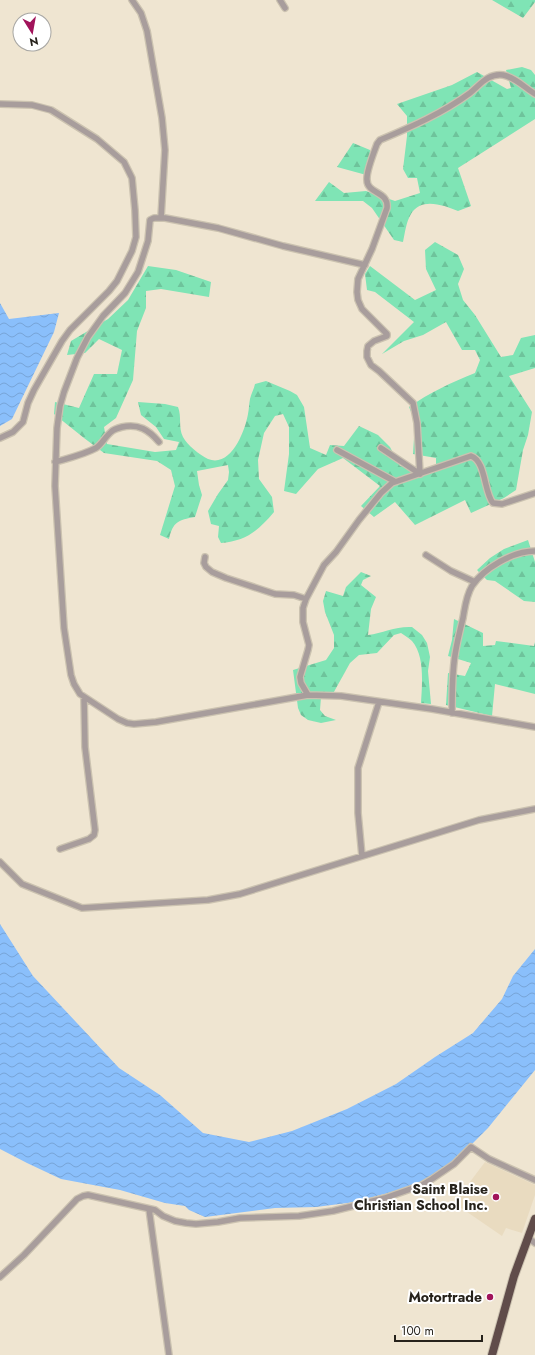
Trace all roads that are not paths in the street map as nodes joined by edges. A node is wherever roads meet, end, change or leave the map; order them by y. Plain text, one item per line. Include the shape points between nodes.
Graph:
1 (132, 0) edge
2 (280, 0) edge
3 (285, 8) dead end
4 (535, 94) edge
5 (0, 104) edge
6 (161, 218) junction
7 (365, 265) junction
8 (0, 438) edge
9 (159, 442) dead end
10 (381, 448) dead end
11 (337, 450) dead end
12 (55, 462) junction
13 (420, 474) junction
14 (394, 482) junction
15 (535, 493) edge
16 (535, 551) edge
17 (426, 555) dead end
18 (205, 557) dead end
19 (475, 582) junction
20 (306, 598) junction
21 (308, 695) junction
22 (84, 697) junction
23 (379, 702) junction
24 (452, 713) junction
25 (535, 727) edge
26 (535, 809) edge
27 (60, 849) dead end
28 (362, 856) junction
29 (0, 862) edge
30 (535, 1180) edge
31 (149, 1209) junction
32 (535, 1219) edge
33 (528, 1238) junction
34 (535, 1243) edge
35 (0, 1277) edge
36 (168, 1355) edge
37 (492, 1355) edge

1 - 6 street via 141,13 146,31 164,130
2 - 3 street
4 - 7 street via 508,76 484,79 471,92 435,116 380,140 367,179 370,188 388,202
5 - 8 street via 32,105 51,110 112,150 124,162 132,178 136,237 132,251 109,291 62,341 34,390 23,422 13,432
6 - 7 street via 218,228
6 - 12 street via 150,220 148,241 138,272 125,293 103,316 88,337 77,358 60,406
7 - 13 street via 358,279 358,300 362,309 388,334 368,346 367,357 371,365 413,403 417,422
9 - 12 street via 142,428 126,426 113,430 101,444 89,451
10 - 13 street
11 - 14 street
12 - 22 street via 64,628 71,674 77,690
13 - 14 street
13 - 15 street via 473,456 480,467 493,503 502,504
14 - 20 street via 358,520 324,565
16 - 19 street via 521,553 502,561 489,568
17 - 19 street
18 - 20 street via 206,567 226,578 275,594
19 - 24 street via 469,592 455,655
20 - 21 street via 302,616 308,650 300,677
21 - 22 street via 134,724 118,719
21 - 23 street via 330,695
22 - 27 street via 85,747 95,830 89,839
23 - 24 street
23 - 28 street via 358,768 358,813
24 - 25 street
26 - 28 street via 479,820
28 - 29 street via 240,894 208,900 82,908 22,884
30 - 31 street via 489,1159 471,1147 454,1164 422,1185 385,1198 333,1211 196,1224 175,1221
31 - 35 street via 83,1196 77,1199
31 - 36 street
32 - 33 highway
33 - 34 street
33 - 37 highway via 514,1276

